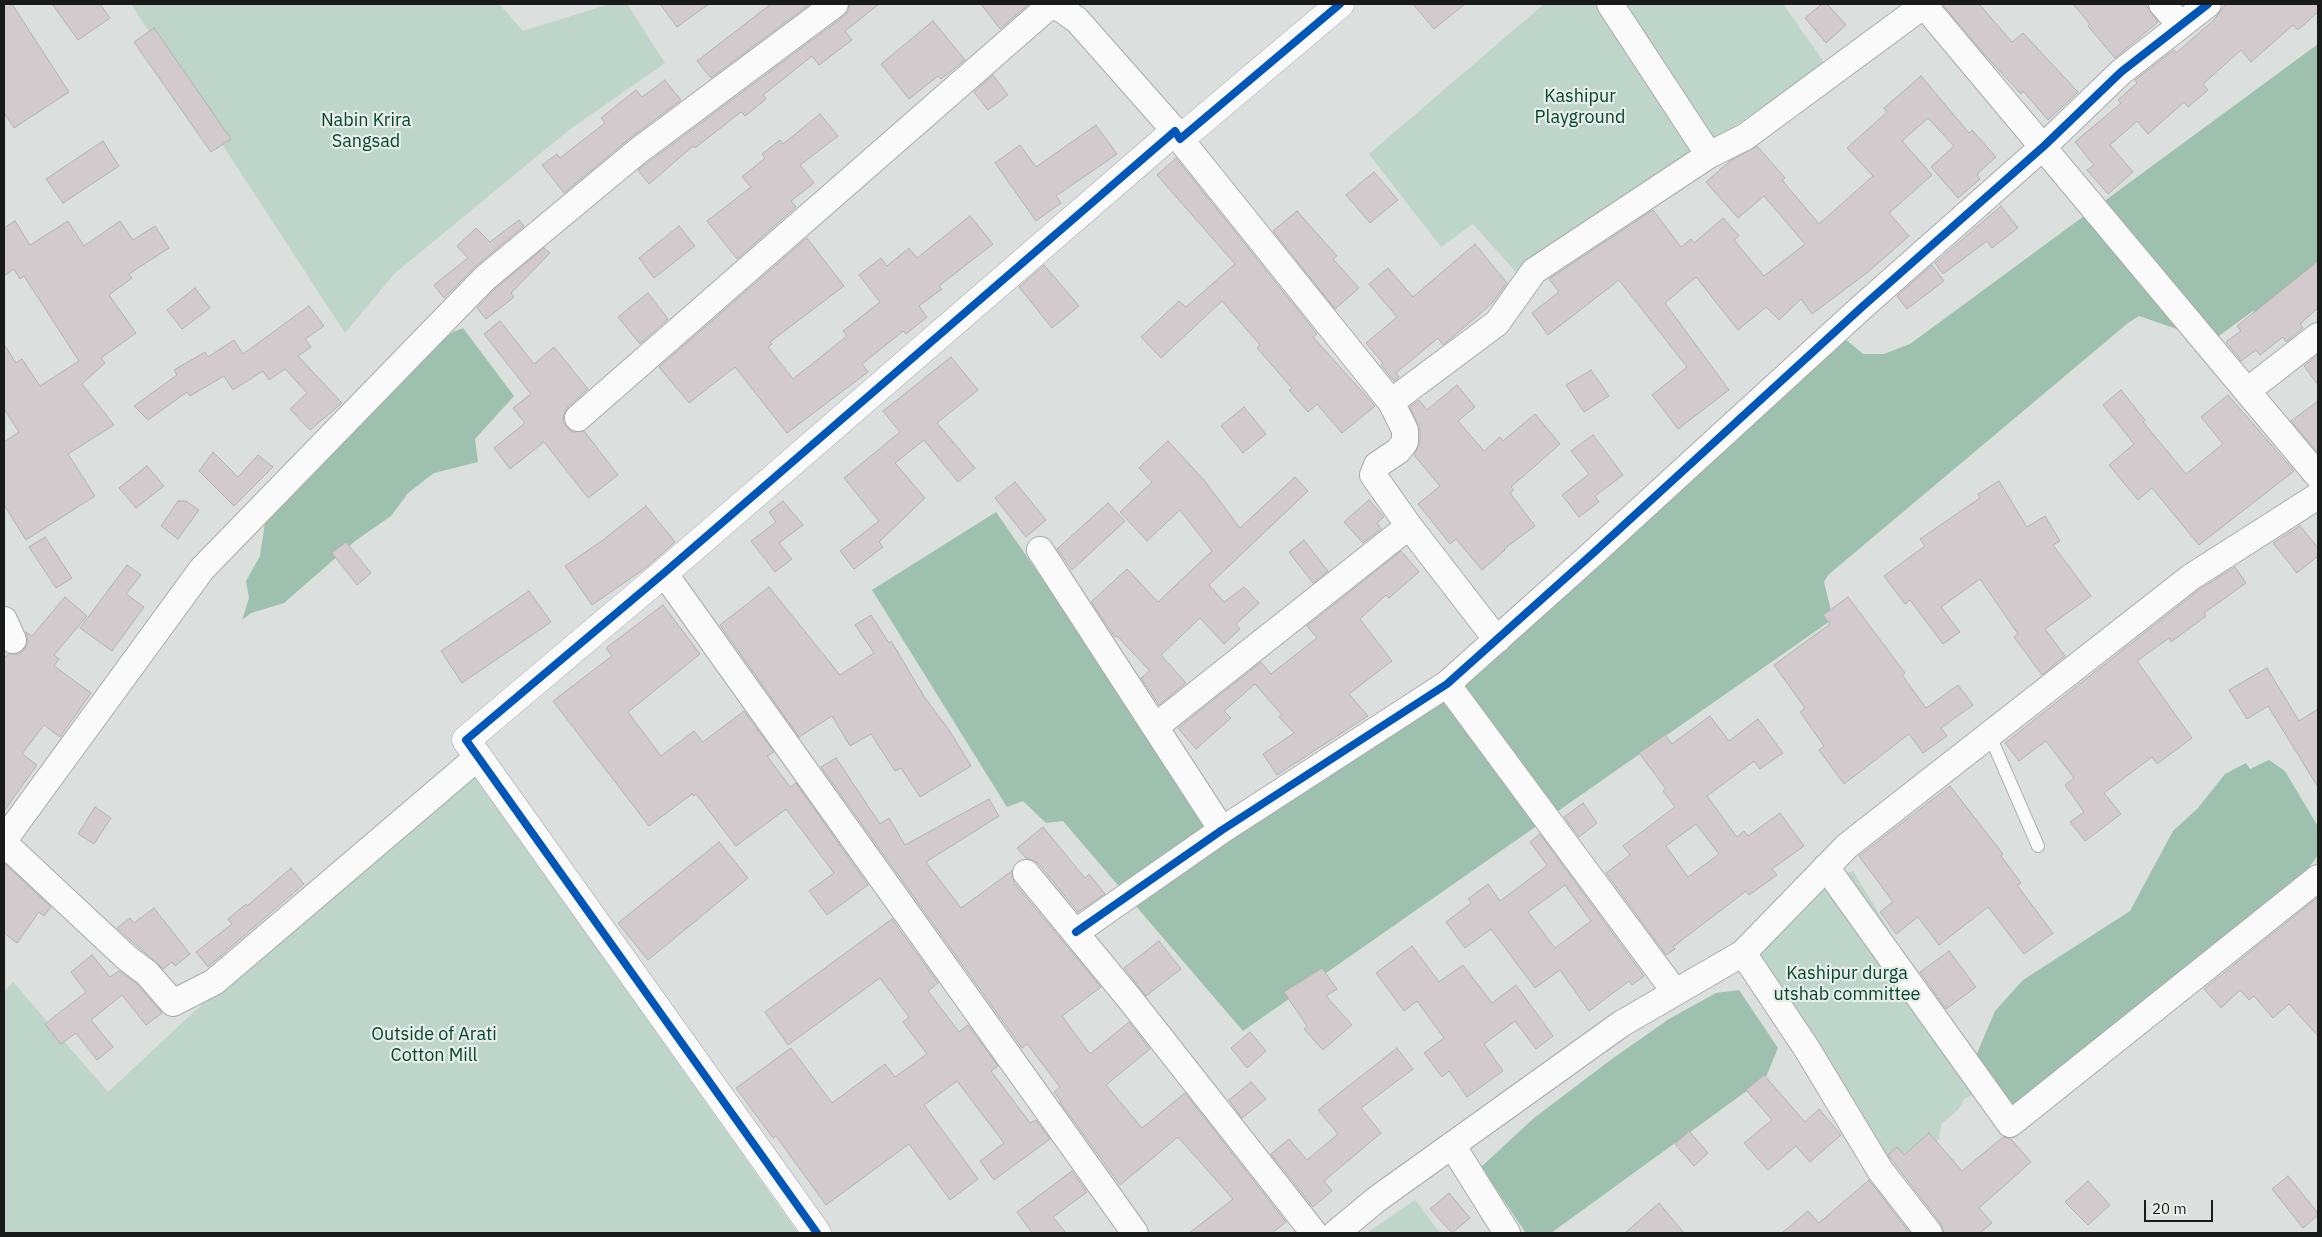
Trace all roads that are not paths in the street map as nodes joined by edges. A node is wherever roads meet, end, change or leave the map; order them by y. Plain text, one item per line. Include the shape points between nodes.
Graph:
1 (835, 4) edge
2 (1340, 4) edge
3 (1610, 4) edge
4 (1924, 4) edge
5 (2162, 4) edge
6 (2208, 4) edge
7 (2181, 26) junction
8 (1177, 135) junction
9 (2044, 146) junction
10 (1709, 155) junction
11 (2318, 336) edge
12 (2247, 391) junction
13 (1391, 402) junction
14 (578, 418) dead end
15 (2318, 476) edge
16 (2318, 496) edge
17 (1409, 526) junction
18 (1040, 550) dead end
19 (664, 573) junction
20 (1497, 640) junction
21 (1446, 684) junction
22 (1155, 727) junction
23 (1990, 736) junction
24 (478, 757) junction
25 (1222, 830) junction
26 (4, 842) edge
27 (2038, 846) dead end
28 (1826, 867) junction
29 (1026, 873) dead end
30 (2318, 878) edge
31 (1076, 932) junction
32 (1743, 953) junction
33 (1675, 992) junction
34 (1452, 1145) junction
35 (817, 1233) edge
36 (1135, 1233) edge
37 (1314, 1233) edge
38 (1336, 1233) edge
39 (1507, 1233) edge
40 (1929, 1233) edge

1 - 26 street via 638,151 485,278 202,569
2 - 8 street
3 - 10 street
4 - 9 street
4 - 10 street via 1745,137
5 - 7 street
6 - 7 street
7 - 9 street via 2121,72
8 - 13 street
8 - 14 street via 1077,20 1057,6 1046,9
8 - 19 street
9 - 12 street
9 - 20 street via 1862,306
10 - 13 street via 1534,271 1497,323
11 - 12 street
12 - 15 street
13 - 17 street via 1405,430 1405,442 1398,451 1377,465 1373,475
16 - 23 street via 2191,577
17 - 20 street
17 - 22 street
18 - 22 street
19 - 24 street via 466,740
19 - 36 street
20 - 21 street
21 - 25 street
21 - 33 street
22 - 25 street
23 - 27 lane
23 - 28 street via 1847,846
24 - 26 street via 214,982 173,1003 148,973 127,958
24 - 35 street
25 - 31 street
28 - 30 street via 2010,1124
28 - 32 street
29 - 31 street
31 - 37 street
32 - 33 street
32 - 40 street via 1880,1170
33 - 34 street via 1621,1024
34 - 38 street
34 - 39 street

